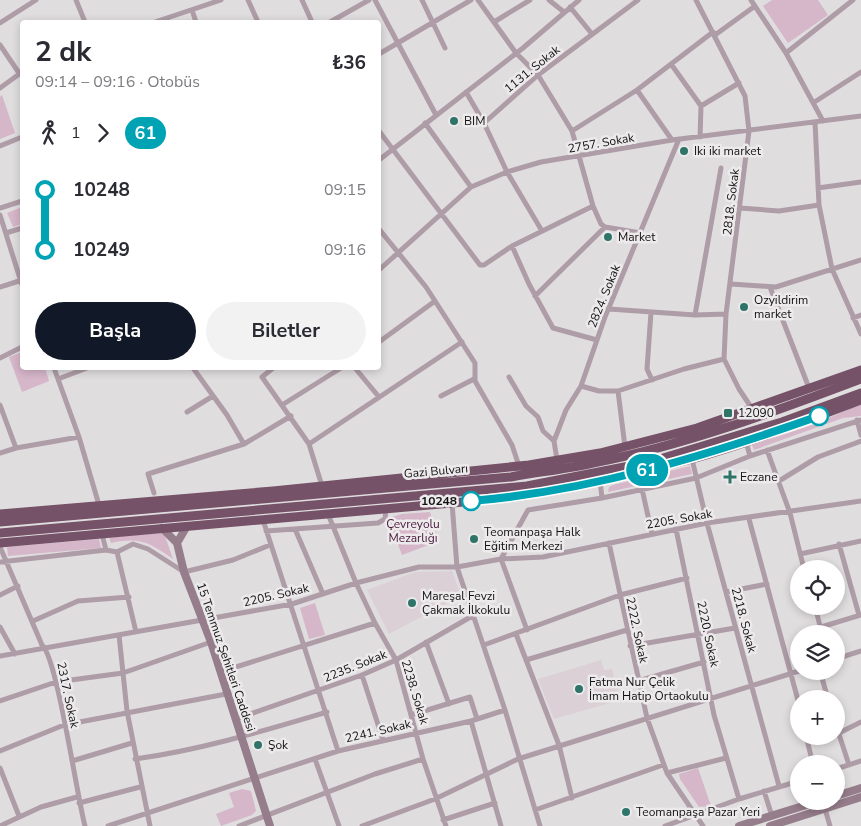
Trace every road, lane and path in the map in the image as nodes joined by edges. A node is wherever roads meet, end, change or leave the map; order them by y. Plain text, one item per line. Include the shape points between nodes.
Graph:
1 (36, 0) edge
2 (76, 0) edge
3 (221, 0) edge
4 (248, 0) edge
5 (302, 0) edge
6 (369, 0) edge
7 (374, 0) edge
8 (422, 0) edge
9 (471, 0) edge
10 (478, 0) edge
11 (530, 0) edge
12 (549, 0) edge
13 (579, 0) edge
14 (638, 0) edge
15 (696, 0) edge
16 (751, 0) edge
17 (852, 0) edge
18 (570, 6) junction
19 (755, 6) junction
20 (192, 10) junction
21 (564, 12) junction
22 (84, 20) edge
23 (161, 20) edge
24 (195, 20) edge
25 (257, 20) edge
26 (311, 20) edge
27 (334, 20) edge
28 (433, 22) junction
29 (494, 22) junction
30 (0, 23) edge
31 (714, 33) junction
32 (592, 34) junction
33 (396, 42) junction
34 (0, 45) edge
35 (445, 48) dead end
36 (381, 53) edge
37 (516, 53) junction
38 (786, 53) junction
39 (672, 64) junction
40 (20, 72) edge
41 (861, 72) edge
42 (20, 74) edge
43 (538, 75) junction
44 (739, 83) junction
45 (0, 88) edge
46 (637, 90) junction
47 (466, 92) junction
48 (813, 103) junction
49 (701, 106) junction
50 (436, 115) junction
51 (861, 116) edge
52 (823, 121) junction
53 (815, 122) junction
54 (425, 123) junction
55 (484, 123) junction
56 (572, 131) junction
57 (749, 131) junction
58 (381, 134) edge
59 (700, 137) junction
60 (20, 138) edge
61 (678, 139) junction
62 (672, 140) junction
63 (0, 146) edge
64 (392, 149) junction
65 (381, 158) edge
66 (578, 158) junction
67 (721, 168) dead end
68 (507, 172) junction
69 (861, 182) edge
70 (471, 186) junction
71 (818, 188) junction
72 (20, 202) edge
73 (819, 205) junction
74 (592, 206) junction
75 (0, 208) edge
76 (740, 208) junction
77 (440, 214) junction
78 (0, 217) edge
79 (605, 228) junction
80 (20, 229) edge
81 (542, 231) junction
82 (381, 232) edge
83 (6, 233) junction
84 (641, 233) junction
85 (512, 246) junction
86 (398, 253) junction
87 (861, 260) edge
88 (381, 268) edge
89 (832, 269) junction
90 (20, 276) edge
91 (20, 282) edge
92 (731, 284) junction
93 (0, 287) edge
94 (770, 287) junction
95 (535, 296) junction
96 (435, 301) junction
97 (609, 309) junction
98 (651, 312) junction
99 (726, 314) junction
100 (695, 315) junction
101 (861, 315) edge
102 (853, 318) junction
103 (861, 334) edge
104 (597, 340) junction
105 (381, 341) edge
106 (462, 342) junction
107 (20, 348) edge
108 (0, 358) edge
109 (724, 359) junction
110 (55, 370) edge
111 (82, 370) edge
112 (194, 370) edge
113 (271, 370) edge
114 (337, 370) edge
115 (357, 370) edge
116 (861, 370) edge
117 (509, 377) dead end
118 (58, 379) junction
119 (474, 379) junction
120 (861, 379) edge
121 (652, 380) junction
122 (581, 386) junction
123 (809, 388) junction
124 (618, 391) junction
125 (861, 393) edge
126 (213, 396) junction
127 (441, 396) dead end
128 (379, 397) junction
129 (861, 400) edge
130 (0, 405) edge
131 (282, 405) junction
132 (785, 407) junction
133 (837, 409) junction
134 (753, 410) junction
135 (814, 411) junction
136 (187, 412) dead end
137 (291, 416) junction
138 (859, 420) edge
139 (794, 425) junction
140 (861, 435) edge
141 (79, 437) junction
142 (861, 440) edge
143 (554, 441) junction
144 (746, 442) junction
145 (244, 444) junction
146 (309, 444) junction
147 (626, 447) junction
148 (16, 448) junction
149 (767, 450) junction
150 (0, 453) edge
151 (750, 456) junction
152 (692, 458) junction
153 (557, 460) junction
154 (519, 466) junction
155 (696, 478) junction
156 (600, 481) junction
157 (779, 481) junction
158 (322, 486) junction
159 (642, 489) junction
160 (154, 493) dead end
161 (602, 498) junction
162 (861, 501) edge
163 (452, 503) junction
164 (99, 505) junction
165 (386, 509) junction
166 (790, 513) junction
167 (0, 514) edge
168 (328, 514) junction
169 (749, 519) junction
170 (263, 520) junction
171 (0, 522) edge
172 (707, 523) junction
173 (187, 526) junction
174 (333, 527) junction
175 (162, 528) junction
176 (295, 528) junction
177 (676, 529) junction
178 (266, 531) junction
179 (0, 533) edge
180 (102, 534) junction
181 (652, 534) junction
182 (861, 540) edge
183 (0, 543) edge
184 (177, 543) junction
185 (609, 543) junction
186 (839, 544) junction
187 (270, 545) junction
188 (0, 548) edge
189 (106, 550) junction
190 (117, 552) junction
191 (800, 554) junction
192 (501, 559) junction
193 (802, 560) edge
194 (2, 562) edge
195 (457, 567) junction
196 (184, 572) junction
197 (687, 578) junction
198 (356, 584) junction
199 (767, 584) junction
200 (18, 586) junction
201 (726, 592) junction
202 (323, 594) junction
203 (0, 596) edge
204 (620, 596) junction
205 (129, 597) junction
206 (292, 604) junction
207 (474, 615) junction
208 (860, 615) edge
209 (202, 620) junction
210 (33, 621) junction
211 (375, 623) junction
212 (827, 625) edge
213 (0, 627) edge
214 (736, 628) junction
215 (527, 630) junction
216 (626, 630) junction
217 (136, 632) junction
218 (516, 634) junction
219 (697, 634) junction
220 (118, 635) junction
221 (210, 642) junction
222 (426, 642) junction
223 (304, 644) junction
224 (484, 645) junction
225 (630, 646) junction
226 (47, 649) junction
227 (861, 651) edge
228 (15, 654) junction
229 (0, 656) edge
230 (845, 656) edge
231 (396, 660) junction
232 (526, 660) junction
233 (704, 662) junction
234 (790, 666) edge
235 (220, 672) junction
236 (123, 673) junction
237 (790, 674) edge
238 (362, 675) junction
239 (638, 681) junction
240 (56, 682) junction
241 (752, 686) junction
242 (319, 691) junction
243 (226, 694) junction
244 (712, 698) junction
245 (0, 701) edge
246 (449, 704) junction
247 (505, 710) junction
248 (127, 711) junction
249 (326, 712) junction
250 (411, 715) junction
251 (236, 718) junction
252 (647, 718) junction
253 (477, 719) junction
254 (470, 721) junction
255 (861, 722) edge
256 (64, 725) junction
257 (845, 730) edge
258 (417, 732) junction
259 (242, 738) junction
260 (383, 740) junction
261 (132, 743) junction
262 (559, 745) junction
263 (843, 745) edge
264 (0, 751) edge
265 (338, 751) junction
266 (726, 758) junction
267 (136, 759) junction
268 (315, 759) junction
269 (423, 759) junction
270 (518, 759) junction
271 (72, 761) junction
272 (861, 761) edge
273 (663, 765) junction
274 (849, 765) junction
275 (845, 767) edge
276 (0, 768) edge
277 (667, 773) junction
278 (487, 775) junction
279 (257, 779) junction
280 (790, 783) edge
281 (779, 786) junction
282 (140, 787) junction
283 (861, 788) edge
284 (764, 791) junction
285 (327, 793) junction
286 (845, 793) edge
287 (572, 798) junction
288 (861, 798) edge
289 (435, 799) junction
290 (739, 799) junction
291 (78, 800) junction
292 (495, 803) junction
293 (845, 803) edge
294 (535, 810) junction
295 (791, 810) edge
296 (822, 810) edge
297 (825, 810) edge
298 (147, 812) junction
299 (696, 814) junction
300 (267, 815) junction
301 (19, 816) junction
302 (772, 816) junction
303 (444, 823) edge
304 (0, 826) edge
305 (85, 826) edge
306 (108, 826) edge
307 (150, 826) edge
308 (239, 826) edge
309 (270, 826) edge
310 (339, 826) edge
311 (362, 826) edge
312 (502, 826) edge
313 (540, 826) edge
314 (665, 826) edge
315 (703, 826) edge
316 (739, 826) edge
317 (770, 826) edge
318 (830, 826) edge

1 - 30 street
2 - 22 street
3 - 20 street
4 - 25 street
5 - 26 street
6 - 27 street
7 - 33 street
8 - 28 street
9 - 28 street
10 - 29 street
11 - 29 street
12 - 21 street
13 - 18 street
14 - 32 street, 1131. Sokak
15 - 31 street, 2818. Sokak
16 - 19 street
17 - 38 street
18 - 21 street
18 - 32 street
19 - 31 street
19 - 38 street
20 - 23 street
20 - 24 street
21 - 37 street
28 - 33 street
28 - 35 street
29 - 37 street
31 - 39 street
31 - 44 street, 2818. Sokak
32 - 43 street, 1131. Sokak
33 - 36 street
33 - 50 street
34 - 40 street
37 - 43 street
37 - 47 street
38 - 48 street
39 - 46 street
39 - 49 street
41 - 48 street
42 - 45 street
43 - 55 street, 1131. Sokak
43 - 56 street
44 - 49 street
44 - 57 street, 2818. Sokak via 745,96
46 - 56 street
46 - 62 street
47 - 50 street
47 - 55 street
48 - 52 street
49 - 59 street
50 - 54 street
51 - 52 street, 2757. Sokak
52 - 53 street, 2757. Sokak
53 - 57 street, 2757. Sokak
53 - 71 street
54 - 64 street
54 - 70 street
55 - 68 street
56 - 66 street
57 - 59 street, 2757. Sokak
57 - 76 street, 2818. Sokak
58 - 64 street
59 - 61 street, 2757. Sokak
60 - 63 street
61 - 62 street, 2757. Sokak
61 - 84 street, 2824. Sokak
62 - 66 street, 2757. Sokak
64 - 65 street
64 - 77 street
66 - 68 street, 2757. Sokak via 542,162
66 - 74 street
67 - 100 street
68 - 70 street, 2757. Sokak
68 - 81 street
69 - 71 street
70 - 77 street, 2757. Sokak
71 - 73 street
72 - 75 street
73 - 76 street via 779,211
73 - 89 street
74 - 79 street
74 - 81 street
76 - 92 street, 2818. Sokak
77 - 85 street via 480,264 484,265
77 - 86 street, 2757. Sokak
78 - 83 street
79 - 84 street
79 - 95 street
80 - 83 street
81 - 85 street
82 - 86 street
83 - 90 street
84 - 97 street, 2824. Sokak
85 - 95 street
86 - 88 street, 2757. Sokak
86 - 96 street
87 - 89 street
89 - 94 street
89 - 102 street
91 - 93 street
92 - 94 street
92 - 99 street, 2818. Sokak
94 - 123 street
95 - 104 street via 553,328
96 - 105 street
96 - 106 street
97 - 98 street
97 - 104 street, 2824. Sokak
98 - 100 street
98 - 121 street via 648,370
99 - 100 street
99 - 109 street, 2818. Sokak
101 - 102 street
102 - 103 street
104 - 122 street, 2824. Sokak
106 - 119 street via 475,363
106 - 128 street
107 - 108 street
109 - 121 street
109 - 134 street, 2818. Sokak
110 - 118 street
111 - 118 street
112 - 126 street
113 - 131 street via 262,377
114 - 131 street
115 - 128 street
116 - 123 highway
117 - 143 street via 526,406 538,417 543,431
118 - 141 street
119 - 127 street
119 - 154 street via 512,445
120 - 132 highway, Gazi Bulvarı
121 - 124 street
122 - 124 street via 599,391
122 - 143 street, 2824. Sokak via 566,410
123 - 132 highway
123 - 134 highway
124 - 147 street
125 - 135 highway, Gazi Bulvarı
126 - 136 street
126 - 145 street
128 - 146 street
129 - 133 highway
130 - 148 street
131 - 137 street
132 - 134 highway
132 - 171 highway, Gazi Bulvarı via 630,454 511,477
133 - 135 highway
133 - 139 highway
134 - 147 highway
135 - 139 highway
135 - 179 highway, Gazi Bulvarı via 650,462 527,486
137 - 145 street
137 - 146 street
138 - 140 street
138 - 149 street
139 - 144 highway
141 - 148 street
141 - 164 street
142 - 157 street via 818,457
143 - 153 street
144 - 151 street
144 - 152 highway
145 - 160 street via 148,474
146 - 158 street
147 - 153 highway
148 - 150 street
149 - 151 street
149 - 157 street
151 - 155 street
152 - 155 street, 2218. Sokak
152 - 156 highway
153 - 154 highway
154 - 158 highway
155 - 159 street
155 - 172 street, 2218. Sokak
156 - 161 street
156 - 163 highway via 523,495
157 - 166 street
158 - 164 highway
159 - 161 street
159 - 181 street
161 - 192 street via 528,510
162 - 166 street, 2205. Sokak
163 - 165 highway
163 - 195 street
164 - 167 highway
165 - 168 highway
165 - 174 street via 382,522
166 - 169 street, 2205. Sokak
166 - 191 street
168 - 170 highway
168 - 174 street, 2238. Sokak
169 - 172 street, 2205. Sokak
169 - 199 street
170 - 173 highway
170 - 178 street
172 - 177 street, 2205. Sokak
172 - 201 street, 2218. Sokak
173 - 175 highway
173 - 184 main road
174 - 176 street
174 - 198 street, 2238. Sokak
175 - 180 highway
175 - 184 main road
176 - 178 street
176 - 202 street
177 - 181 street, 2205. Sokak
177 - 197 street, 2220. Sokak
178 - 187 street
180 - 183 highway
180 - 189 street
181 - 185 street, 2205. Sokak
182 - 186 street
184 - 196 main road, 15 Temmuz Şehitleri Caddesi
185 - 192 street, 2205. Sokak via 543,557
185 - 204 street, 2222. Sokak
186 - 191 street
186 - 208 street
187 - 196 street via 233,560
187 - 206 street
188 - 194 street, 2317. Sokak
189 - 190 street
189 - 194 street
190 - 196 street via 133,544 141,546
190 - 205 street
191 - 193 street
192 - 195 street, 2205. Sokak
192 - 215 street
194 - 200 street, 2317. Sokak
195 - 198 street, 2205. Sokak via 419,567
195 - 207 street
196 - 209 main road, 15 Temmuz Şehitleri Caddesi
197 - 204 street
197 - 219 street, 2220. Sokak
198 - 202 street, 2205. Sokak
198 - 211 street, 2238. Sokak
199 - 201 street
199 - 234 street
200 - 203 street
200 - 210 street, 2317. Sokak
201 - 214 street, 2218. Sokak
202 - 206 street, 2205. Sokak
204 - 215 street
204 - 216 street, 2222. Sokak
205 - 210 street via 78,601
205 - 217 street
206 - 209 street, 2205. Sokak
206 - 223 street
207 - 222 street, 2235. Sokak
207 - 224 street
208 - 212 street
209 - 217 street, 2205. Sokak
209 - 221 main road, 15 Temmuz Şehitleri Caddesi
210 - 226 street, 2317. Sokak via 42,645
211 - 223 street
211 - 231 street, 2238. Sokak
213 - 228 street
214 - 219 street
214 - 241 street, 2218. Sokak
215 - 218 street
216 - 225 street, 2222. Sokak
216 - 232 street
217 - 220 street, 2205. Sokak
218 - 224 street
218 - 232 street
219 - 225 street
219 - 233 street, 2220. Sokak
220 - 226 street, 2205. Sokak
220 - 236 street
221 - 235 main road, 15 Temmuz Şehitleri Caddesi
221 - 236 street
222 - 231 street, 2235. Sokak
222 - 246 street
223 - 235 street
223 - 242 street
224 - 247 street
225 - 239 street, 2222. Sokak
226 - 228 street, 2205. Sokak
226 - 240 street, 2317. Sokak
227 - 230 street
228 - 229 street, 2205. Sokak
231 - 238 street, 2235. Sokak
231 - 250 street, 2238. Sokak
232 - 262 street
233 - 239 street
233 - 244 street, 2220. Sokak
235 - 243 main road, 15 Temmuz Şehitleri Caddesi
236 - 240 street
236 - 248 street
237 - 241 street
238 - 242 street, 2235. Sokak
238 - 260 street
239 - 252 street, 2222. Sokak
240 - 245 street
240 - 256 street, 2317. Sokak
241 - 244 street
241 - 281 street, 2218. Sokak
242 - 249 street
242 - 251 street, 2235. Sokak
243 - 248 street
243 - 251 main road, 15 Temmuz Şehitleri Caddesi
244 - 252 street
244 - 266 street, 2220. Sokak
246 - 250 street
246 - 253 street via 470,697
247 - 253 street, 2241. Sokak
247 - 270 street
248 - 256 street
248 - 261 street
249 - 259 street
249 - 265 street
250 - 258 street, 2238. Sokak
251 - 259 main road, 15 Temmuz Şehitleri Caddesi
252 - 262 street
252 - 273 street, 2222. Sokak
253 - 254 street, 2241. Sokak
254 - 258 street, 2241. Sokak
254 - 278 street
255 - 257 street
256 - 264 street
256 - 271 street, 2317. Sokak
258 - 260 street, 2241. Sokak
258 - 269 street, 2238. Sokak
259 - 267 street
259 - 279 main road, 15 Temmuz Şehitleri Caddesi
260 - 265 street, 2241. Sokak
261 - 267 street
261 - 271 street
262 - 270 street
262 - 287 street
263 - 274 street
265 - 268 street, 2241. Sokak
266 - 277 street
266 - 290 street, 2220. Sokak
267 - 282 street
268 - 279 street, 2241. Sokak
268 - 285 street
269 - 285 street
269 - 289 street, 2238. Sokak
270 - 278 street
270 - 294 street
271 - 291 street, 2317. Sokak
272 - 274 street
273 - 277 street, 2222. Sokak
273 - 287 street
274 - 275 street
276 - 301 street
277 - 299 street, 2222. Sokak
278 - 289 street
278 - 292 street
279 - 298 street, 2241. Sokak
279 - 300 main road, 15 Temmuz Şehitleri Caddesi
280 - 281 street
281 - 284 street
282 - 291 street
282 - 298 street
283 - 286 main road
284 - 290 street
284 - 302 street
285 - 300 street
285 - 310 street
287 - 294 street
288 - 293 main road
289 - 303 street, 2238. Sokak
289 - 311 street
290 - 299 street
291 - 301 street via 41,807
291 - 305 street, 2317. Sokak
292 - 303 street
292 - 312 street
294 - 313 street
295 - 302 main road
296 - 317 main road
297 - 318 street
298 - 306 street, 2241. Sokak
298 - 307 street
299 - 314 street
299 - 315 street, 2222. Sokak
300 - 308 street
300 - 309 main road, 15 Temmuz Şehitleri Caddesi
301 - 304 street
302 - 316 main road

